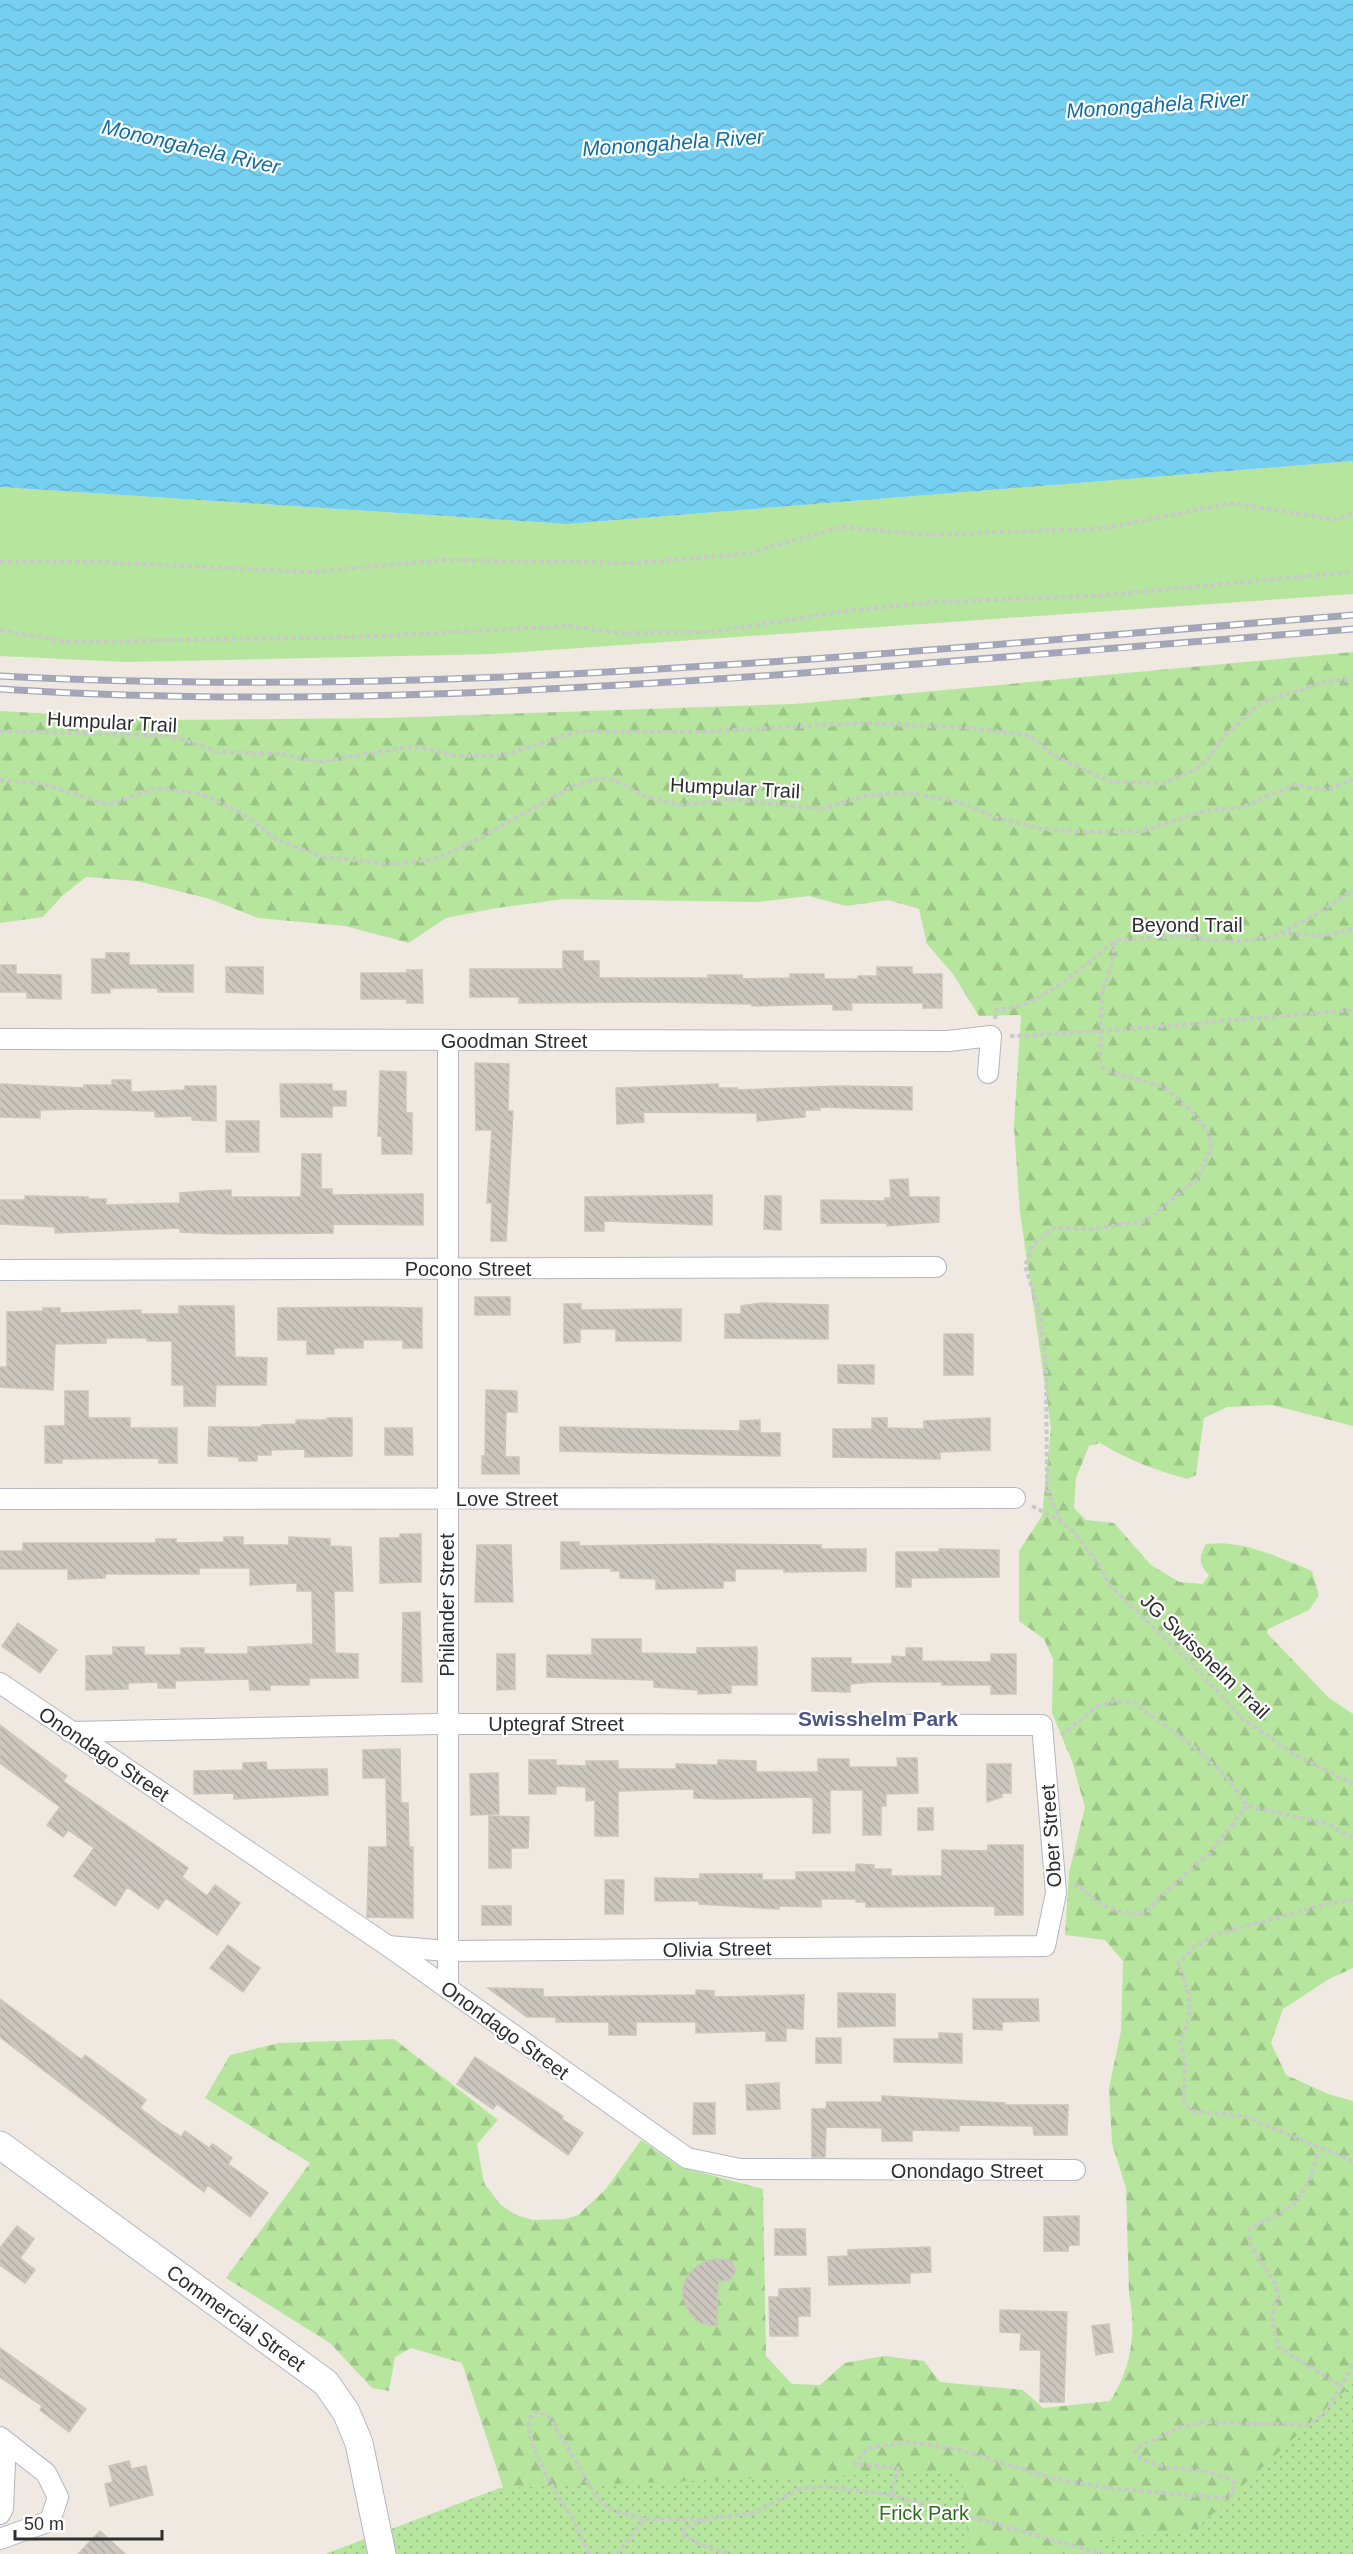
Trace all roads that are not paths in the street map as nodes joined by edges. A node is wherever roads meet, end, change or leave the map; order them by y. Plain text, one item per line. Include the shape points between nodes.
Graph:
1 (0, 1039) edge
2 (448, 1041) junction
3 (988, 1073) dead end
4 (936, 1267) dead end
5 (0, 1270) edge
6 (447, 1270) junction
7 (1015, 1497) road end
8 (0, 1499) edge
9 (448, 1499) junction
10 (0, 1683) edge
11 (447, 1724) junction
12 (1043, 1731) joint
13 (70, 1732) junction
14 (388, 1946) junction
15 (1045, 1946) joint
16 (447, 1951) junction
17 (447, 1989) junction
18 (0, 2145) edge
19 (1075, 2170) dead end
20 (0, 2437) edge
21 (0, 2449) edge
22 (0, 2514) edge
23 (0, 2539) edge
24 (382, 2554) edge

1 - 2 street, Goodman Street
2 - 3 street, Goodman Street via 948,1041 991,1036
2 - 6 street, Philander Street
4 - 6 street, Pocono Street
5 - 6 street, Pocono Street
6 - 9 street, Philander Street
7 - 9 street, Love Street
8 - 9 street, Love Street
9 - 11 street, Philander Street
10 - 13 street, Onondago Street
11 - 12 street, Uptegraf Street
11 - 13 street, Uptegraf Street
11 - 16 street, Philander Street
12 - 15 street, Ober Street via 1056,1893
13 - 14 street, Onondago Street
14 - 16 street, Olivia Street
14 - 17 street, Onondago Street
15 - 16 street, Olivia Street
16 - 17 street, Philander Street
17 - 19 street, Onondago Street via 687,2158 740,2169
18 - 24 main road, Commercial Street via 326,2383 346,2412 359,2443
20 - 23 street via 46,2473 58,2497 50,2521
21 - 22 street via 5,2463

